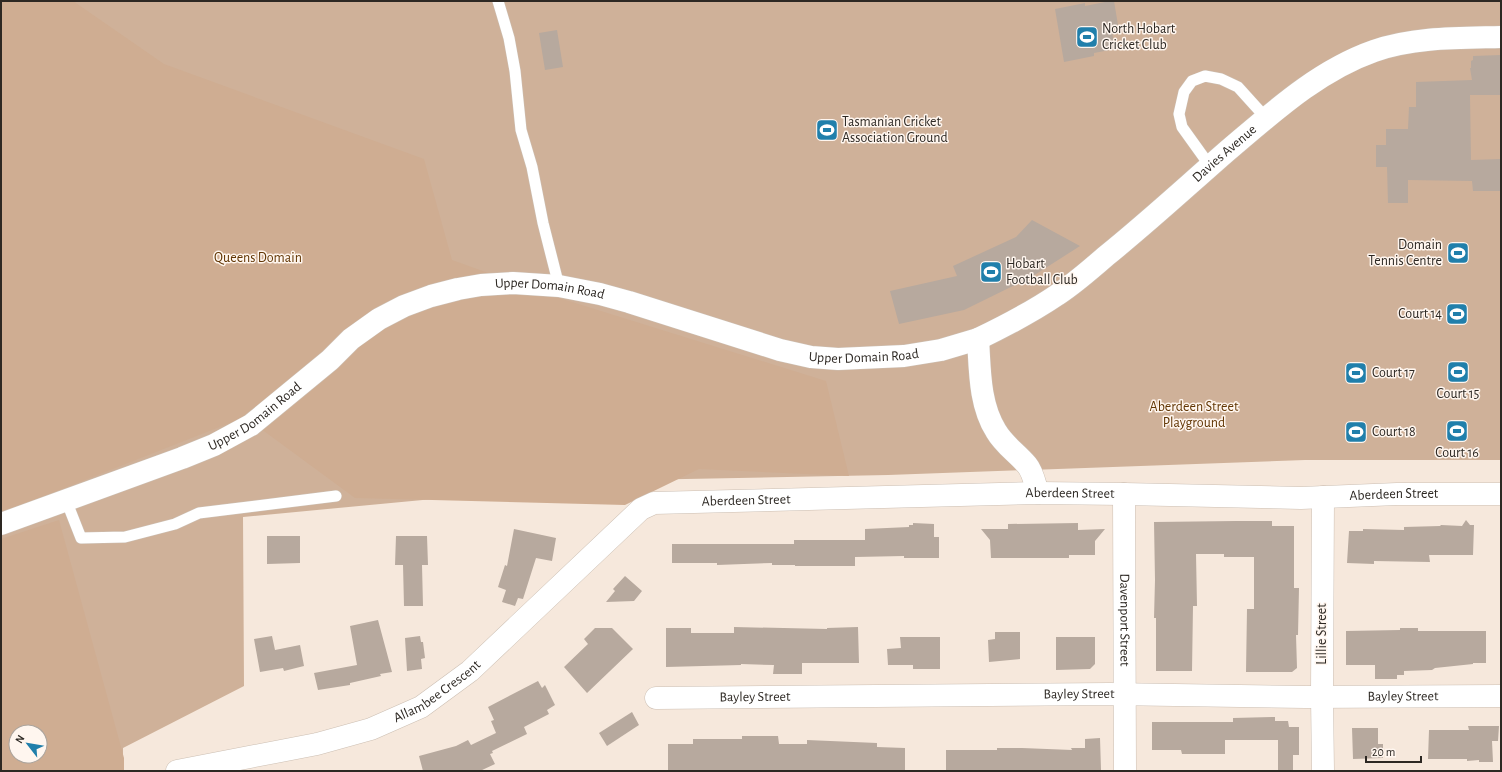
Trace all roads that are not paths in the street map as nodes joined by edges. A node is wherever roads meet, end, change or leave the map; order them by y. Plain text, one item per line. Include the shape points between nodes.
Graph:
1 (498, 1) edge
2 (1501, 37) edge
3 (1266, 118) junction
4 (1210, 166) junction
5 (559, 286) junction
6 (978, 339) junction
7 (1038, 493) junction
8 (1124, 494) junction
9 (1501, 494) edge
10 (336, 496) dead end
11 (1323, 497) junction
12 (66, 500) junction
13 (641, 509) joint
14 (1, 524) edge
15 (1125, 694) junction
16 (1501, 696) edge
17 (1322, 697) junction
18 (656, 698) dead end
19 (178, 771) edge
20 (1126, 771) edge
21 (1323, 771) edge

1 - 5 lane via 515,71 521,130
2 - 3 street, Davies Avenue via 1429,40 1375,50 1330,72
3 - 4 street, Davies Avenue
3 - 4 lane via 1238,87 1232,84 1205,76 1192,81 1184,92 1179,114 1182,127
4 - 6 street, Davies Avenue via 1143,226 1058,295 1020,319
5 - 6 street, Upper Domain Road via 629,302 773,348 811,357 838,359 904,356 941,350
5 - 12 street, Upper Domain Road via 513,283 481,285 431,296 404,306 379,319 351,339 330,360 251,425 214,445 182,458
6 - 7 street via 986,409 995,430 1006,445 1028,466
7 - 8 street, Aberdeen Street
7 - 13 street, Aberdeen Street via 666,502
8 - 11 street, Aberdeen Street
8 - 15 street, Davenport Street
9 - 11 street, Aberdeen Street
10 - 12 lane via 199,513 175,524 125,537 81,538
11 - 17 street, Lillie Street
12 - 14 street, Upper Domain Road
13 - 19 street, Allambee Crescent via 470,671 421,707 371,729 317,744
15 - 17 street, Bayley Street
15 - 18 street, Bayley Street
15 - 20 street, Davenport Street
16 - 17 street, Bayley Street
17 - 21 street, Lillie Street

